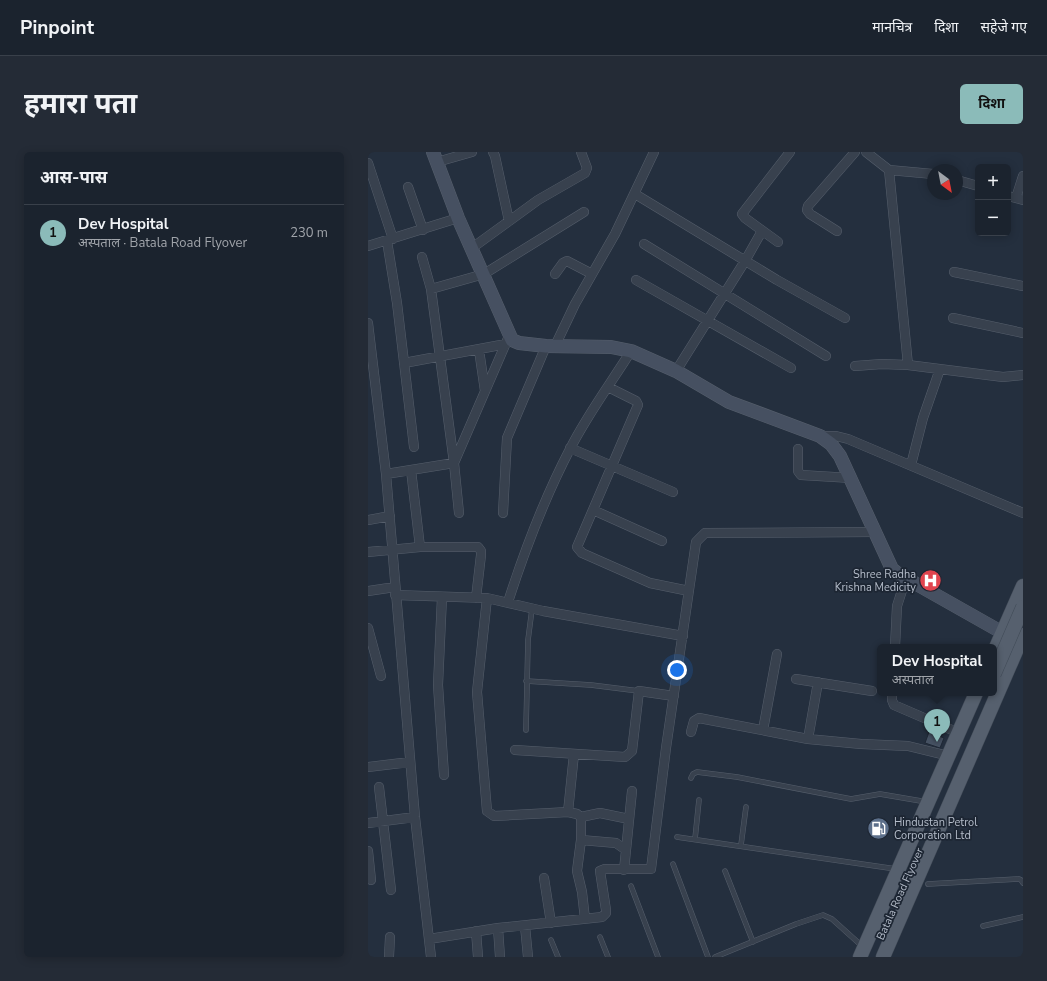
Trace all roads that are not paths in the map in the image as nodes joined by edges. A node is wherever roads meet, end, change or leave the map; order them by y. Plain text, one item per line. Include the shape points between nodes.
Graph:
1 (472, 152) edge
2 (493, 152) edge
3 (581, 152) edge
4 (654, 152) edge
5 (790, 152) edge
6 (854, 152) edge
7 (866, 152) edge
8 (435, 157) edge
9 (368, 163) edge
10 (889, 170) junction
11 (927, 173) edge
12 (1023, 176) edge
13 (963, 182) edge
14 (975, 185) edge
15 (408, 188) dead end
16 (635, 194) junction
17 (1016, 198) edge
18 (584, 212) dead end
19 (458, 218) junction
20 (509, 221) junction
21 (423, 230) junction
22 (762, 230) junction
23 (837, 231) dead end
24 (390, 240) junction
25 (778, 242) dead end
26 (644, 244) dead end
27 (368, 246) edge
28 (472, 248) junction
29 (422, 257) dead end
30 (745, 261) junction
31 (954, 272) dead end
32 (484, 274) junction
33 (555, 274) dead end
34 (592, 274) junction
35 (636, 280) dead end
36 (1023, 286) edge
37 (431, 290) junction
38 (724, 294) junction
39 (845, 318) dead end
40 (953, 318) dead end
41 (707, 321) junction
42 (368, 323) edge
43 (1023, 333) edge
44 (508, 340) junction
45 (550, 346) junction
46 (479, 350) junction
47 (631, 351) junction
48 (826, 356) dead end
49 (440, 357) junction
50 (370, 358) edge
51 (404, 363) junction
52 (908, 365) junction
53 (855, 366) dead end
54 (791, 368) dead end
55 (940, 369) junction
56 (676, 371) junction
57 (1023, 375) edge
58 (608, 387) junction
59 (485, 391) junction
60 (372, 394) edge
61 (820, 436) junction
62 (414, 447) dead end
63 (570, 448) junction
64 (798, 449) dead end
65 (454, 463) junction
66 (911, 465) junction
67 (613, 466) junction
68 (411, 470) junction
69 (386, 474) junction
70 (851, 478) junction
71 (673, 492) dead end
72 (593, 510) junction
73 (459, 513) dead end
74 (503, 513) dead end
75 (1023, 513) edge
76 (390, 516) junction
77 (368, 520) edge
78 (876, 532) junction
79 (662, 541) dead end
80 (420, 547) junction
81 (392, 549) junction
82 (368, 552) edge
83 (906, 578) junction
84 (1023, 586) edge
85 (368, 591) edge
86 (395, 591) junction
87 (689, 591) junction
88 (442, 597) junction
89 (476, 598) junction
90 (487, 598) junction
91 (508, 602) junction
92 (1023, 607) edge
93 (532, 609) junction
94 (368, 628) edge
95 (1002, 634) junction
96 (683, 636) junction
97 (1022, 638) edge
98 (895, 644) edge
99 (997, 645) edge
100 (777, 654) dead end
101 (997, 667) edge
102 (381, 676) dead end
103 (796, 680) dead end
104 (526, 681) junction
105 (818, 682) junction
106 (638, 691) junction
107 (872, 691) dead end
108 (997, 695) edge
109 (674, 696) junction
110 (892, 696) edge
111 (975, 696) edge
112 (985, 696) edge
113 (997, 696) edge
114 (526, 730) dead end
115 (763, 730) junction
116 (691, 732) dead end
117 (959, 733) junction
118 (808, 739) junction
119 (515, 750) dead end
120 (574, 754) junction
121 (949, 756) junction
122 (410, 762) junction
123 (368, 767) edge
124 (444, 775) dead end
125 (691, 778) dead end
126 (379, 787) dead end
127 (632, 791) dead end
128 (699, 800) dead end
129 (928, 803) junction
130 (746, 807) dead end
131 (568, 812) junction
132 (415, 817) junction
133 (581, 817) junction
134 (629, 819) junction
135 (383, 821) junction
136 (368, 823) edge
137 (676, 837) dead end
138 (694, 839) junction
139 (581, 840) junction
140 (741, 845) junction
141 (626, 850) junction
142 (368, 851) edge
143 (673, 864) dead end
144 (898, 869) junction
145 (624, 870) junction
146 (725, 871) dead end
147 (544, 878) dead end
148 (371, 880) dead end
149 (928, 884) dead end
150 (1023, 884) edge
151 (631, 886) dead end
152 (391, 890) dead end
153 (1023, 917) edge
154 (584, 919) junction
155 (551, 923) junction
156 (525, 926) junction
157 (983, 926) dead end
158 (498, 928) junction
159 (476, 931) junction
160 (390, 937) dead end
161 (600, 937) dead end
162 (429, 939) junction
163 (551, 940) dead end
164 (753, 942) junction
165 (865, 954) edge
166 (389, 957) edge
167 (431, 957) edge
168 (478, 957) edge
169 (500, 957) edge
170 (528, 957) edge
171 (558, 957) edge
172 (608, 957) edge
173 (658, 957) edge
174 (708, 957) edge
175 (716, 957) edge
176 (883, 957) edge

1 - 8 street
2 - 20 street via 496,156
3 - 20 street via 587,168 585,173 547,194
4 - 16 street
5 - 22 street via 742,214
6 - 23 street via 807,210
7 - 10 street
8 - 19 street
9 - 24 street
10 - 11 street
10 - 52 street
12 - 17 street
13 - 14 street
15 - 21 street
16 - 30 street
16 - 34 street
18 - 32 street
19 - 21 street
19 - 28 street
20 - 28 street
21 - 24 street
22 - 25 street
22 - 30 street
24 - 27 street
24 - 51 street
26 - 38 street
28 - 32 street
29 - 37 street
30 - 38 street
30 - 39 street
31 - 36 street
32 - 37 street
32 - 44 street
33 - 34 street via 563,262 567,261
34 - 45 street
35 - 41 street
37 - 49 street
38 - 41 street
38 - 48 street
40 - 43 street
41 - 54 street
41 - 56 street
42 - 50 street
44 - 45 street
44 - 46 street
44 - 59 street
45 - 47 street via 611,347
45 - 74 street via 507,438
46 - 49 street
46 - 59 street
47 - 56 street
47 - 58 street
49 - 51 street
49 - 65 street
50 - 60 street
51 - 62 street
52 - 53 street
52 - 55 street
55 - 57 street via 1003,377
55 - 66 street via 923,418
56 - 61 street via 729,402
58 - 63 street
58 - 67 street via 638,403
59 - 65 street
60 - 69 street
61 - 66 street via 843,437
61 - 70 street via 836,449
63 - 67 street
63 - 91 street via 538,516
64 - 70 street via 798,471 801,476
65 - 68 street
65 - 73 street
66 - 75 street
67 - 71 street
67 - 72 street
68 - 69 street
68 - 80 street
69 - 76 street
70 - 78 street
72 - 79 street
72 - 87 street via 577,544 580,551 650,583
76 - 77 street
76 - 81 street
78 - 83 street via 889,565
78 - 87 street via 705,534 696,542
80 - 81 street
80 - 89 street via 480,549
81 - 82 street
81 - 86 street
83 - 95 street
83 - 98 street via 898,602
84 - 95 main road
85 - 86 street
86 - 88 street
86 - 122 street
87 - 96 street
88 - 89 street
88 - 124 street via 438,685
89 - 90 street
90 - 91 street
90 - 131 street via 477,692 487,810 494,816
91 - 93 street
92 - 101 main road, bridge
93 - 96 street
93 - 104 lane
94 - 102 street
95 - 97 street
95 - 99 main road
96 - 109 street
97 - 108 main road
100 - 115 street
103 - 105 street
104 - 106 lane via 606,686
104 - 114 lane
105 - 107 street
105 - 118 street
106 - 109 street
106 - 120 street via 630,754 625,757
109 - 145 street via 652,868
110 - 117 street via 894,705
111 - 117 main road
112 - 165 main road, Batala Road Flyover via 926,831 922,846
113 - 176 main road
115 - 116 street via 699,718 694,721
115 - 118 street
117 - 121 main road
118 - 121 street via 908,746
119 - 120 street
120 - 131 street
121 - 129 main road
122 - 123 street
122 - 132 street
125 - 129 lane via 692,774 697,772 851,799 880,794
126 - 135 street
127 - 134 street
128 - 138 lane
129 - 144 main road
130 - 140 lane
131 - 133 street
132 - 135 street
132 - 162 street
133 - 134 street via 600,813
133 - 139 street
134 - 141 street
135 - 136 street
135 - 152 street
137 - 138 lane
138 - 140 lane
139 - 141 street via 616,843
139 - 154 street via 577,871
140 - 144 lane
141 - 145 street
142 - 148 street
143 - 174 lane
144 - 165 main road
145 - 154 street via 600,871 606,913 602,917
146 - 164 lane
147 - 155 street
149 - 150 lane via 1019,879
151 - 173 lane
153 - 157 lane
154 - 155 street
155 - 156 street
156 - 158 street
156 - 170 street
158 - 159 street
158 - 169 street
159 - 162 street
159 - 168 street
160 - 166 street
161 - 172 lane
162 - 167 street
163 - 171 lane
164 - 165 lane via 823,915 832,919
164 - 175 lane

